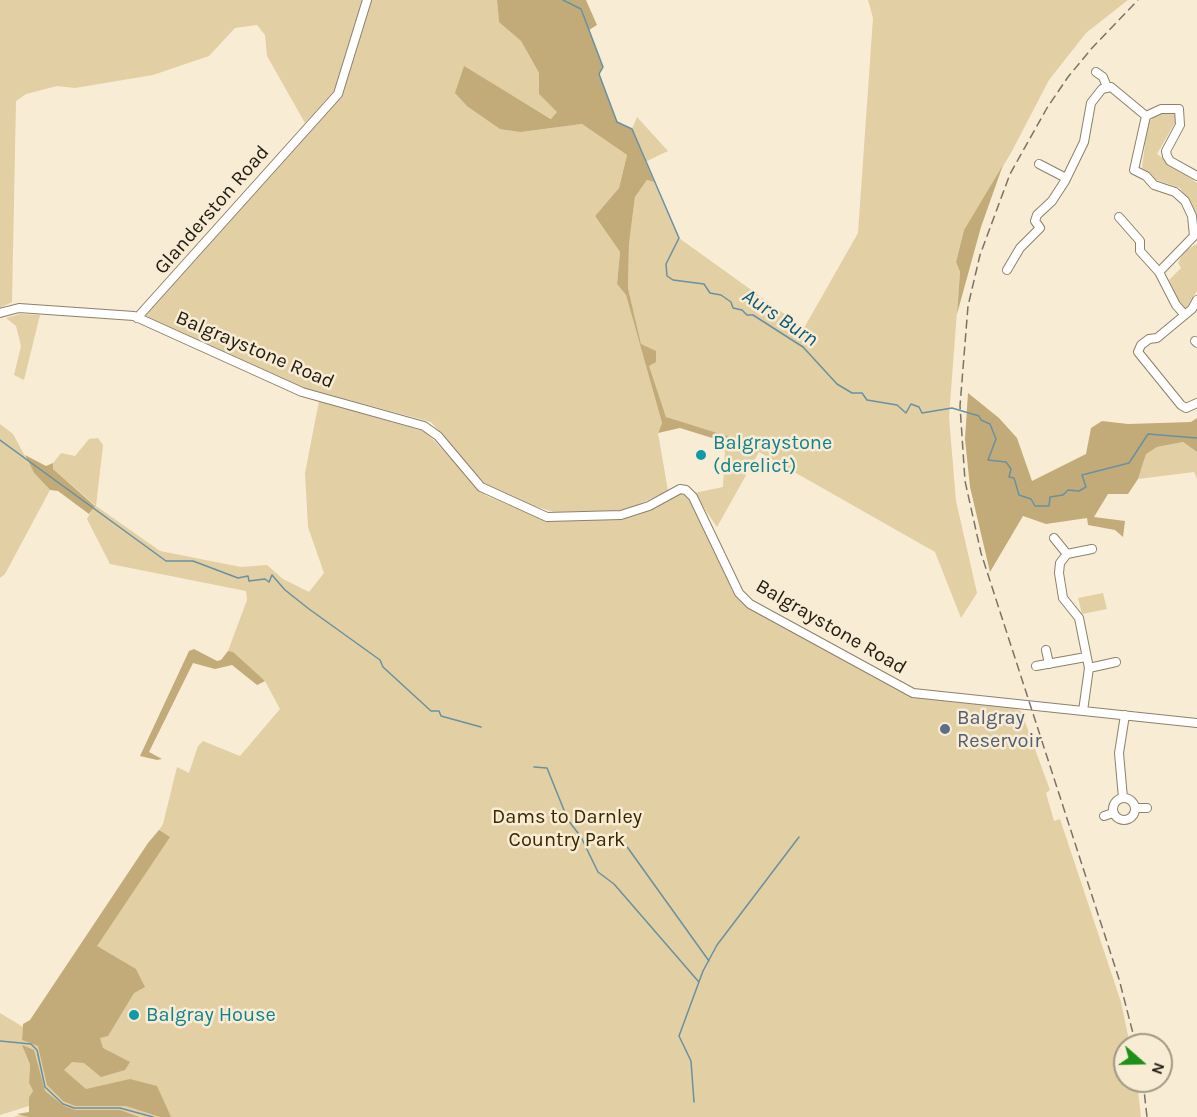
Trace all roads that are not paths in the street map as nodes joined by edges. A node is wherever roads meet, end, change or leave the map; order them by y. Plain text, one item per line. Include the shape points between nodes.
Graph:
1 (367, 0) edge
2 (1096, 72) dead end
3 (1107, 87) junction
4 (1146, 116) junction
5 (1039, 164) dead end
6 (1197, 176) edge
7 (1066, 178) junction
8 (1119, 217) dead end
9 (1007, 270) dead end
10 (1159, 272) junction
11 (1197, 300) edge
12 (0, 313) edge
13 (1184, 314) junction
14 (137, 318) junction
15 (1197, 403) edge
16 (1054, 538) dead end
17 (1092, 549) dead end
18 (1066, 554) junction
19 (1046, 650) dead end
20 (1086, 657) junction
21 (1116, 662) dead end
22 (1049, 664) junction
23 (1036, 666) dead end
24 (1089, 668) junction
25 (1083, 711) junction
26 (1125, 715) junction
27 (1197, 723) edge
28 (1123, 798) junction
29 (1136, 808) junction
30 (1147, 808) dead end
31 (1113, 813) junction
32 (1104, 816) dead end

1 - 14 street, Glanderston Road via 338,94
2 - 3 street
3 - 4 street
3 - 7 street via 1091,103 1084,142
4 - 6 street via 1161,109 1179,110 1180,126 1167,156
4 - 10 street via 1134,170 1185,201 1192,216 1194,236
5 - 7 street
7 - 9 street via 1052,201 1037,215 1035,220 1040,228 1020,248
8 - 10 street via 1140,241 1140,251
10 - 13 street
11 - 13 street
12 - 14 street via 19,308
13 - 15 street via 1157,338 1141,345 1138,352 1181,405 1186,408
14 - 25 street, Balgraystone Road via 302,392 424,426 438,436 487,492 547,517 621,515 649,506 680,489 686,490 693,497 739,593 771,617 913,693
16 - 18 street
17 - 18 street
18 - 20 street via 1060,563 1059,583 1063,598 1078,618
19 - 22 street
20 - 22 street
20 - 24 street
21 - 24 street
22 - 23 street
24 - 25 street
25 - 26 street, Balgraystone Road
26 - 27 street, Balgraystone Road
26 - 28 street via 1119,753
28 - 29 street via 1130,799
28 - 31 street via 1114,805
29 - 30 street
29 - 31 street via 1132,818 1125,821
31 - 32 street

